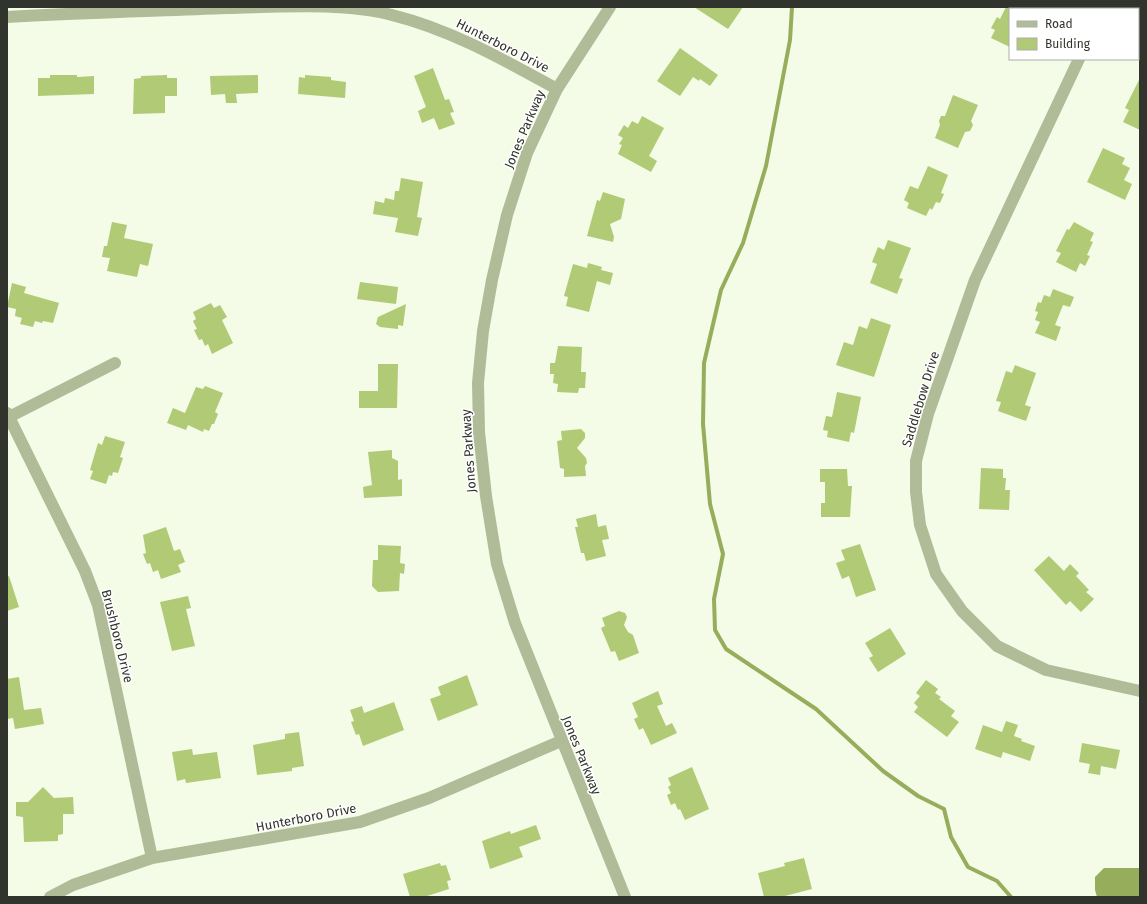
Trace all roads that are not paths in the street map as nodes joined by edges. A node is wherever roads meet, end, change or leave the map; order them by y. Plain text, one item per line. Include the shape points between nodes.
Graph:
1 (266, 7) edge
2 (610, 7) edge
3 (7, 17) edge
4 (1079, 60) edge
5 (557, 89) junction
6 (115, 363) dead end
7 (8, 415) edge
8 (1140, 691) edge
9 (561, 742) junction
10 (152, 858) junction
11 (50, 897) edge
12 (625, 897) edge

1 - 3 street, Hunterboro Drive
1 - 5 street, Hunterboro Drive via 343,8 391,14 445,31 500,57
2 - 5 street, Jones Parkway
4 - 8 street, Saddlebow Drive via 975,280 928,414 916,461 916,492 920,525 936,574 962,611 998,646 1046,670
5 - 9 street, Jones Parkway via 527,153 507,215 483,331 478,383 479,432 497,564 515,623
6 - 7 street
7 - 10 street, Brushboro Drive via 85,571 98,605
9 - 10 street, Hunterboro Drive via 429,798 360,822
9 - 12 street, Jones Parkway
10 - 11 street, Hunterboro Drive via 73,885

